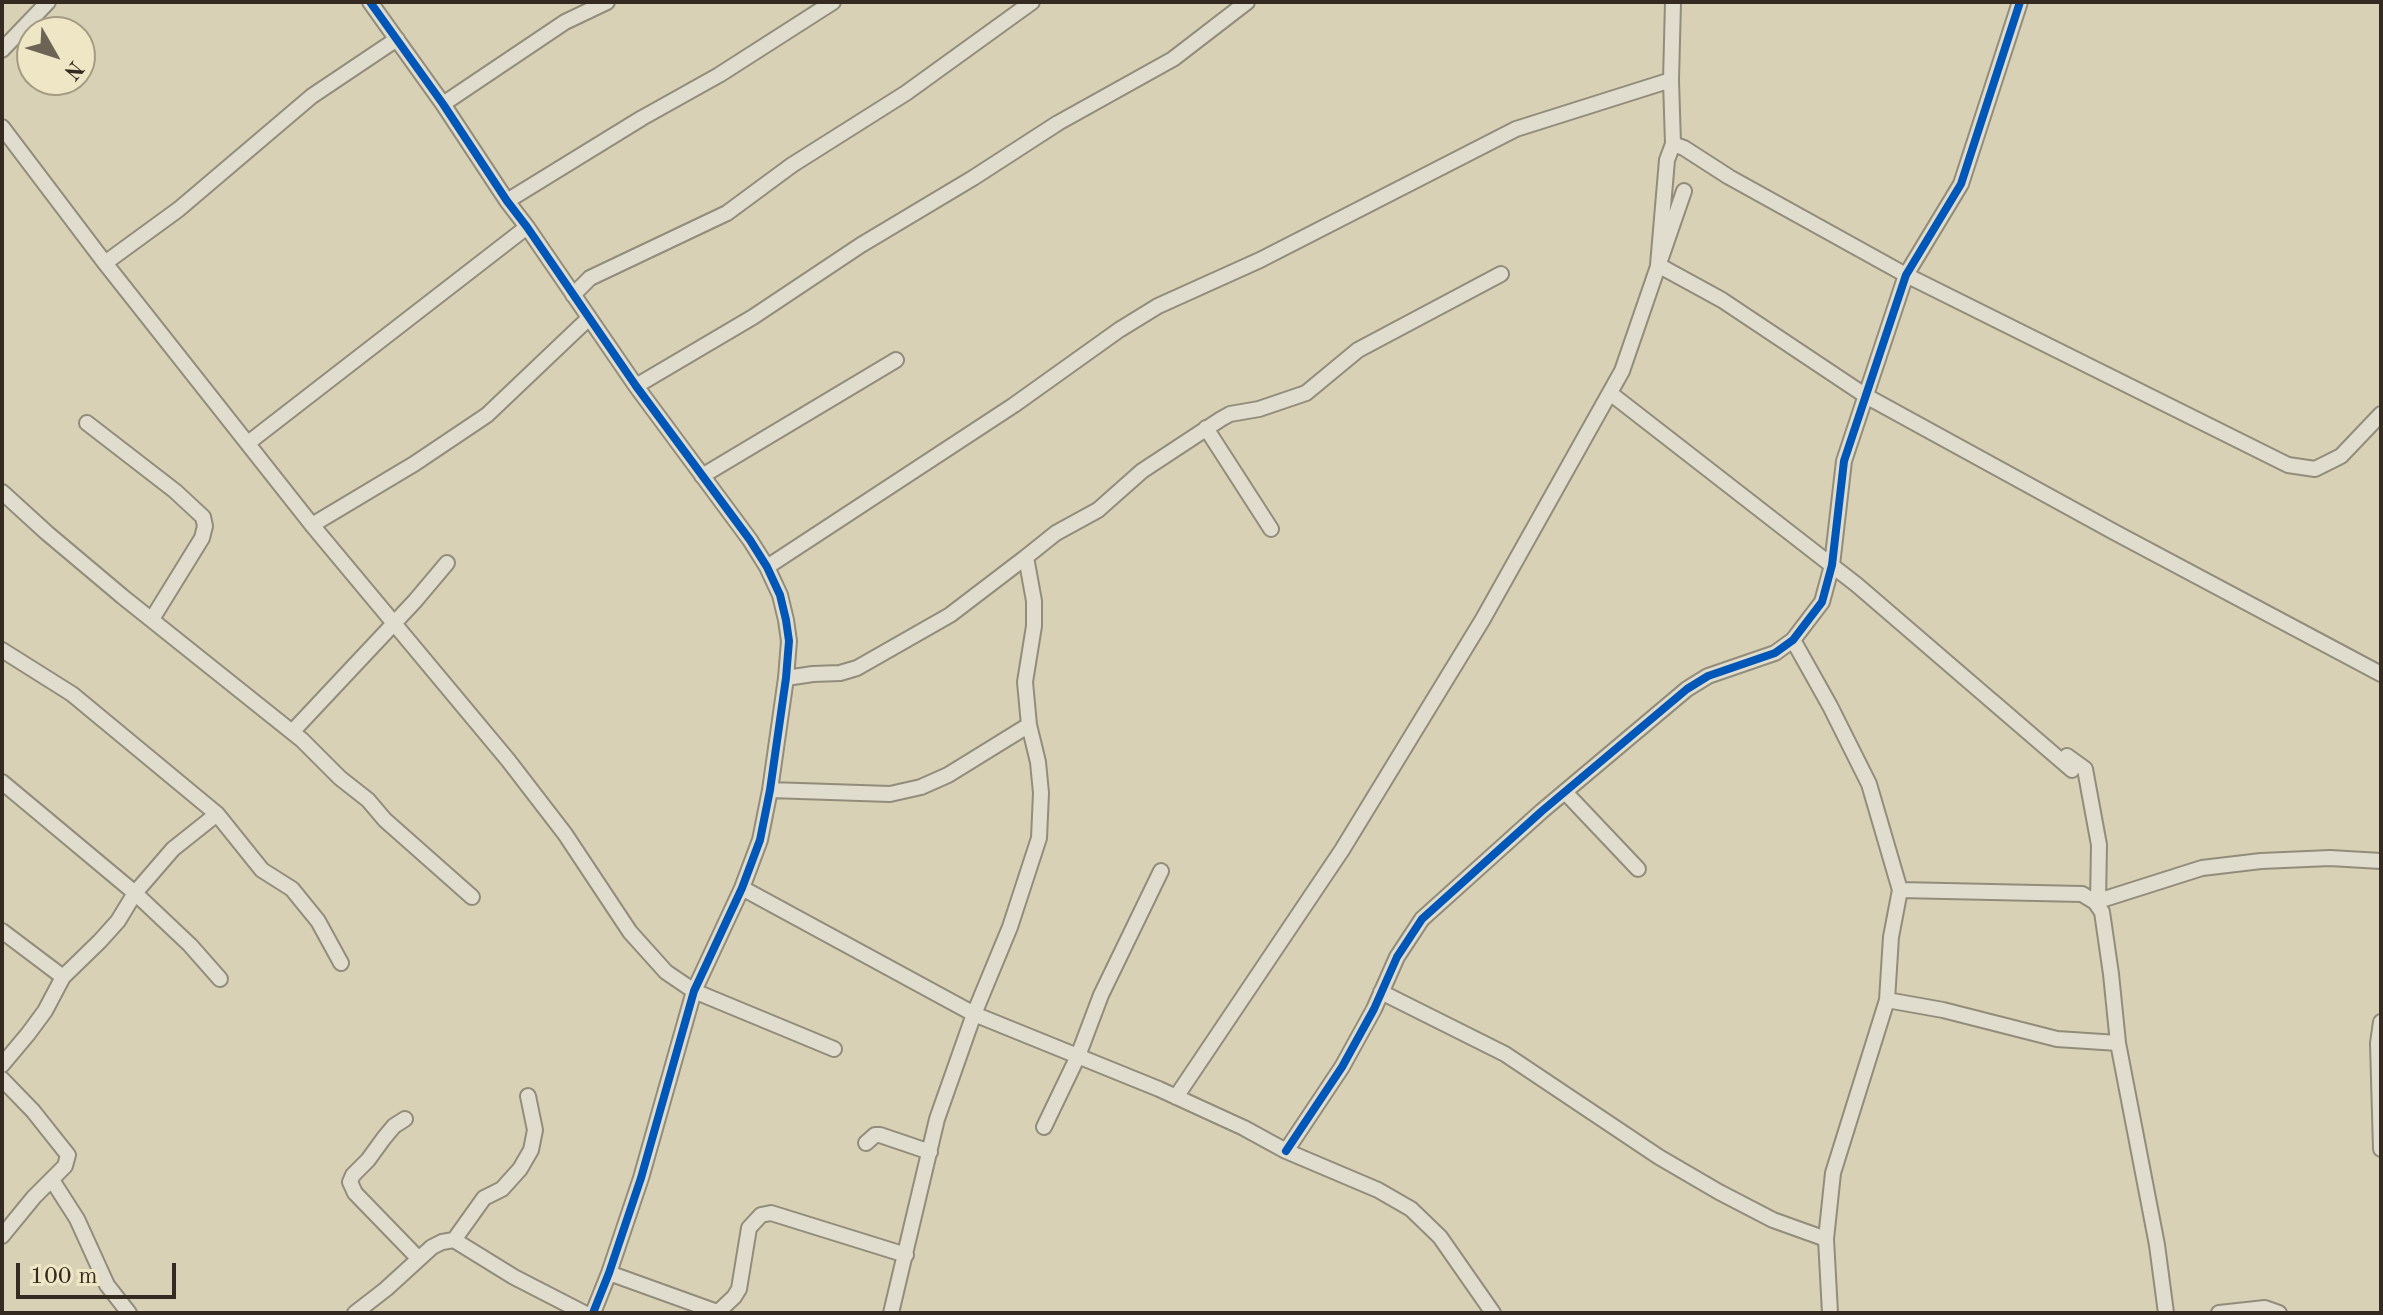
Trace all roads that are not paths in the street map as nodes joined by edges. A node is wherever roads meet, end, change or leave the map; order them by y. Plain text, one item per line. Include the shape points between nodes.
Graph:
1 (48, 2) edge
2 (392, 2) edge
3 (607, 2) edge
4 (833, 2) edge
5 (1032, 2) edge
6 (1247, 2) edge
7 (1673, 2) edge
8 (2020, 2) edge
9 (373, 7) edge
10 (397, 39) junction
11 (2, 50) edge
12 (1671, 80) junction
13 (443, 104) junction
14 (2, 127) edge
15 (1673, 144) junction
16 (1684, 191) dead end
17 (507, 201) junction
18 (527, 227) junction
19 (105, 263) junction
20 (1501, 274) dead end
21 (1906, 275) junction
22 (573, 295) junction
23 (589, 318) junction
24 (896, 360) dead end
25 (636, 386) junction
26 (1610, 393) junction
27 (1866, 396) junction
28 (2381, 414) edge
29 (2207, 415) dead end
30 (87, 423) dead end
31 (1206, 428) junction
32 (248, 443) junction
33 (2288, 465) junction
34 (702, 476) junction
35 (2, 492) edge
36 (312, 525) junction
37 (1271, 529) dead end
38 (1026, 557) junction
39 (447, 563) dead end
40 (1832, 565) junction
41 (767, 567) junction
42 (152, 619) junction
43 (393, 623) junction
44 (1793, 640) junction
45 (2, 650) edge
46 (2381, 674) edge
47 (786, 678) junction
48 (1992, 701) dead end
49 (1029, 725) junction
50 (292, 732) junction
51 (2061, 760) junction
52 (2, 782) edge
53 (770, 790) junction
54 (1565, 792) junction
55 (217, 814) junction
56 (2381, 861) edge
57 (1638, 869) dead end
58 (1161, 871) dead end
59 (742, 888) junction
60 (1900, 890) junction
61 (135, 893) junction
62 (472, 897) dead end
63 (2096, 902) junction
64 (2, 931) edge
65 (341, 963) dead end
66 (63, 977) junction
67 (220, 979) dead end
68 (694, 991) junction
69 (1381, 992) junction
70 (1887, 1000) junction
71 (974, 1014) junction
72 (2381, 1022) edge
73 (2118, 1043) junction
74 (834, 1049) dead end
75 (2, 1065) edge
76 (2, 1079) edge
77 (528, 1096) dead end
78 (1176, 1097) junction
79 (2380, 1112) edge
80 (405, 1119) dead end
81 (1044, 1127) dead end
82 (866, 1143) dead end
83 (2381, 1149) edge
84 (1286, 1151) junction
85 (930, 1152) junction
86 (52, 1180) junction
87 (2, 1236) edge
88 (1826, 1239) junction
89 (454, 1240) junction
90 (906, 1255) junction
91 (418, 1258) junction
92 (609, 1273) junction
93 (129, 1313) edge
94 (355, 1313) edge
95 (584, 1313) edge
96 (593, 1313) edge
97 (718, 1313) edge
98 (891, 1313) edge
99 (1493, 1313) edge
100 (1830, 1313) edge
101 (2166, 1313) edge
102 (2219, 1313) edge
103 (2279, 1313) edge

1 - 11 street
2 - 9 street
3 - 13 street via 565,22
4 - 17 street
5 - 22 street via 727,213 590,278
6 - 25 street via 1173,59 1058,123
7 - 12 street
8 - 21 street via 1961,184
9 - 10 street
10 - 13 street
10 - 19 street via 312,96 179,209
12 - 15 street
12 - 41 street via 1516,129 1158,306
13 - 17 street
14 - 19 street
15 - 21 street
15 - 27 street via 1658,265 1722,300
16 - 26 street
17 - 18 street
18 - 22 street
18 - 32 street
19 - 32 street
20 - 31 street via 1358,350 1306,393 1230,414
21 - 27 street
21 - 33 street
22 - 23 street
23 - 25 street
23 - 36 street via 487,415
24 - 34 street
25 - 34 street
26 - 40 street
26 - 78 street via 1483,619 1342,850
27 - 40 street via 1844,461
27 - 46 street
28 - 33 street via 2341,456 2315,469
29 - 33 street
30 - 42 street via 203,517 202,538
31 - 37 street
31 - 38 street
32 - 36 street
34 - 41 street
35 - 42 street
36 - 43 street
38 - 47 street via 950,615 857,668
38 - 49 street via 1034,601 1025,682
39 - 43 street
40 - 44 street via 1822,602
40 - 51 street
41 - 47 street via 786,620
42 - 50 street
43 - 50 street
43 - 68 street via 555,821 630,932 666,972
44 - 54 street via 1775,653 1708,676 1687,689
44 - 60 street via 1869,784
45 - 55 street via 72,694
47 - 53 street
48 - 51 street
49 - 53 street via 921,787 890,794
49 - 71 street via 1041,793 1039,838
50 - 62 street
51 - 63 street via 2072,770 2017,719 2085,769 2099,845
52 - 61 street
53 - 59 street via 760,840
54 - 57 street
54 - 69 street via 1422,919
55 - 61 street via 173,849
55 - 65 street via 262,870 292,889 318,921
56 - 63 street via 2330,858 2202,868
58 - 81 street
59 - 68 street
59 - 71 street
60 - 63 street via 2082,894
60 - 70 street
61 - 66 street via 118,921
61 - 67 street
63 - 73 street via 2102,912
64 - 66 street
66 - 75 street via 37,1022
68 - 74 street
68 - 92 street
69 - 84 street via 1342,1067
69 - 88 street via 1505,1054 1719,1192
70 - 73 street via 2057,1039
70 - 88 street via 1833,1173
71 - 78 street
71 - 85 street
72 - 79 street
73 - 101 street
76 - 86 street via 66,1150 67,1161
77 - 89 street via 535,1130 531,1150 502,1189 484,1198
78 - 84 street
79 - 83 street
80 - 91 street via 350,1182
82 - 85 street via 880,1135
84 - 99 street via 1411,1209 1440,1237
85 - 90 street
86 - 87 street
86 - 93 street via 77,1219 107,1285
88 - 100 street
89 - 91 street
89 - 95 street
90 - 97 street via 771,1213 761,1215 749,1228 739,1289
90 - 98 street
91 - 94 street
92 - 96 street
92 - 97 street
102 - 103 street via 2265,1308

